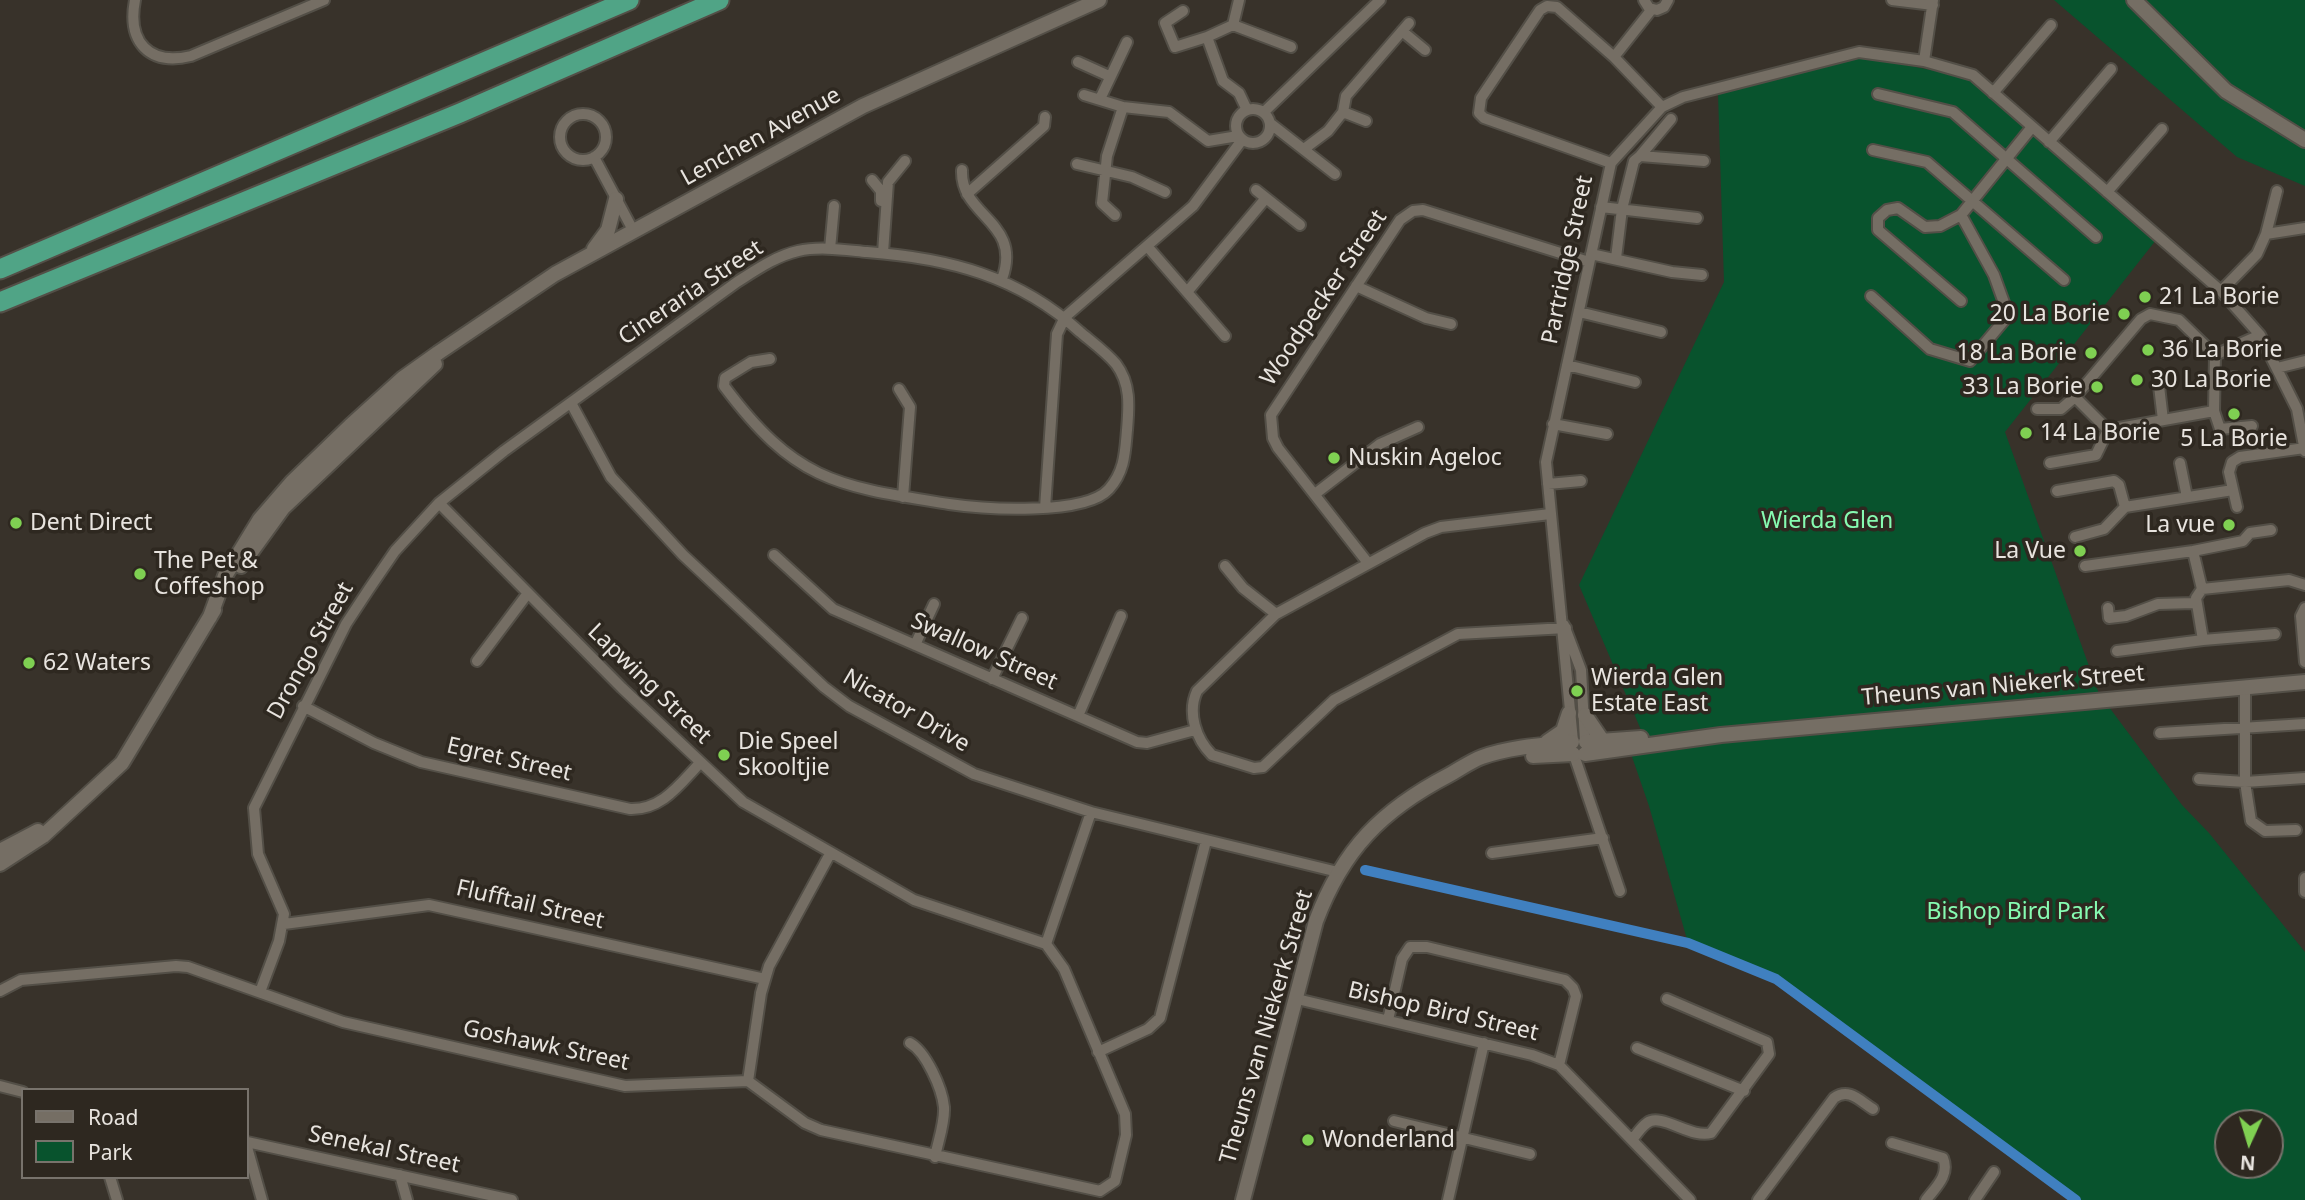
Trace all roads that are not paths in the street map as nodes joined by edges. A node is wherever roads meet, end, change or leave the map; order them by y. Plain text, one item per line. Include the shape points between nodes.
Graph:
1 (135, 0) edge
2 (324, 0) edge
3 (629, 0) edge
4 (719, 0) edge
5 (1099, 0) edge
6 (1239, 0) edge
7 (1380, 0) edge
8 (1644, 0) edge
9 (1668, 0) edge
10 (1892, 0) edge
11 (2134, 0) edge
12 (1933, 3) edge
13 (1652, 9) junction
14 (1183, 11) dead end
15 (1233, 25) junction
16 (2051, 25) dead end
17 (1207, 37) junction
18 (1127, 43) dead end
19 (1291, 47) dead end
20 (1425, 50) dead end
21 (1614, 57) junction
22 (1924, 61) junction
23 (1078, 62) dead end
24 (2111, 69) dead end
25 (1109, 76) junction
26 (1993, 93) junction
27 (1878, 94) dead end
28 (1084, 95) dead end
29 (1100, 99) junction
30 (1123, 107) junction
31 (1662, 107) junction
32 (1247, 110) junction
33 (1343, 112) junction
34 (1264, 113) junction
35 (1045, 117) dead end
36 (1671, 119) dead end
37 (1367, 121) dead end
38 (1271, 124) junction
39 (2032, 127) junction
40 (2162, 129) dead end
41 (1240, 138) junction
42 (2305, 140) edge
43 (2049, 142) junction
44 (1304, 149) junction
45 (1873, 150) dead end
46 (1640, 156) junction
47 (594, 158) junction
48 (2007, 158) junction
49 (905, 161) dead end
50 (1704, 161) dead end
51 (1611, 163) junction
52 (1077, 164) dead end
53 (962, 170) dead end
54 (1107, 171) junction
55 (1335, 174) dead end
56 (872, 180) dead end
57 (1256, 190) dead end
58 (2277, 191) dead end
59 (1164, 192) dead end
60 (2107, 192) junction
61 (967, 194) junction
62 (1266, 198) junction
63 (616, 199) junction
64 (1974, 199) junction
65 (834, 206) dead end
66 (1601, 207) junction
67 (1622, 209) junction
68 (1115, 215) dead end
69 (1961, 215) junction
70 (1697, 218) dead end
71 (1300, 225) dead end
72 (2305, 228) edge
73 (634, 232) junction
74 (2266, 234) junction
75 (2096, 237) dead end
76 (1147, 247) junction
77 (830, 249) junction
78 (881, 253) junction
79 (588, 255) junction
80 (1590, 258) junction
81 (1616, 258) junction
82 (0, 269) edge
83 (1702, 275) dead end
84 (1002, 279) junction
85 (2064, 280) dead end
86 (1356, 286) junction
87 (2221, 291) junction
88 (1186, 292) junction
89 (1871, 296) dead end
90 (1961, 301) dead end
91 (0, 302) edge
92 (1579, 312) junction
93 (1065, 317) junction
94 (1451, 324) dead end
95 (1078, 330) junction
96 (1661, 332) dead end
97 (1057, 334) junction
98 (2260, 335) junction
99 (1225, 336) dead end
100 (2215, 355) junction
101 (770, 359) dead end
102 (2305, 361) edge
103 (1567, 365) junction
104 (2277, 368) junction
105 (2235, 377) dead end
106 (2214, 380) junction
107 (1635, 382) dead end
108 (2159, 386) dead end
109 (899, 389) dead end
110 (2075, 397) junction
111 (571, 403) junction
112 (2037, 409) dead end
113 (2214, 411) junction
114 (2163, 420) junction
115 (1553, 424) junction
116 (2252, 426) dead end
117 (1418, 427) dead end
118 (2108, 430) junction
119 (1607, 434) dead end
120 (2305, 450) edge
121 (2050, 463) dead end
122 (2180, 463) dead end
123 (1581, 481) dead end
124 (1548, 484) junction
125 (2233, 490) junction
126 (2057, 491) dead end
127 (1315, 494) junction
128 (903, 497) junction
129 (2187, 497) junction
130 (439, 503) junction
131 (2125, 507) junction
132 (2237, 507) dead end
133 (1045, 509) junction
134 (1550, 514) junction
135 (2271, 530) dead end
136 (2076, 537) dead end
137 (2193, 551) junction
138 (774, 555) dead end
139 (1368, 563) junction
140 (1225, 566) dead end
141 (2085, 566) dead end
142 (2305, 585) edge
143 (2202, 589) junction
144 (527, 593) junction
145 (2194, 603) junction
146 (934, 604) dead end
147 (2108, 608) dead end
148 (2305, 608) edge
149 (1276, 614) junction
150 (1121, 616) dead end
151 (1022, 618) dead end
152 (1562, 626) junction
153 (2275, 634) dead end
154 (2203, 640) junction
155 (2304, 640) edge
156 (915, 645) junction
157 (2118, 651) dead end
158 (477, 661) dead end
159 (2305, 662) edge
160 (992, 679) junction
161 (2300, 680) edge
162 (2245, 686) junction
163 (303, 706) junction
164 (1569, 710) junction
165 (1585, 710) junction
166 (1078, 716) junction
167 (2305, 724) edge
168 (2244, 727) junction
169 (1195, 730) junction
170 (2160, 733) dead end
171 (1721, 735) junction
172 (1602, 740) junction
173 (1540, 746) junction
174 (1579, 748) junction
175 (700, 763) junction
176 (1469, 764) junction
177 (2305, 778) edge
178 (2199, 779) dead end
179 (2245, 782) junction
180 (1091, 812) junction
181 (58, 821) junction
182 (2296, 830) dead end
183 (1603, 838) junction
184 (1206, 841) junction
185 (0, 850) edge
186 (1492, 853) dead end
187 (830, 854) junction
188 (0, 864) edge
189 (1338, 872) junction
190 (2305, 878) edge
191 (1620, 891) dead end
192 (2305, 892) edge
193 (284, 924) junction
194 (1046, 944) junction
195 (765, 979) junction
196 (0, 991) edge
197 (260, 992) junction
198 (1297, 999) junction
199 (1667, 999) dead end
200 (1388, 1020) junction
201 (910, 1043) dead end
202 (1484, 1043) junction
203 (1637, 1048) dead end
204 (1098, 1052) junction
205 (1559, 1065) junction
206 (748, 1081) junction
207 (0, 1086) edge
208 (21, 1091) edge
209 (1744, 1091) junction
210 (1872, 1110) dead end
211 (1394, 1121) dead end
212 (1463, 1137) junction
213 (1632, 1140) junction
214 (248, 1142) edge
215 (1892, 1143) dead end
216 (248, 1151) edge
217 (1530, 1154) dead end
218 (935, 1157) junction
219 (1994, 1172) dead end
220 (400, 1175) junction
221 (111, 1179) edge
222 (117, 1200) edge
223 (262, 1200) edge
224 (407, 1200) edge
225 (512, 1200) edge
226 (1242, 1200) edge
227 (1448, 1200) edge
228 (1690, 1200) edge
229 (1758, 1200) edge
230 (1926, 1200) edge
231 (1975, 1200) edge

1 - 2 street via 133,28 147,50 158,58 174,60
3 - 82 highway
4 - 91 highway via 460,113
5 - 73 main road, Lenchen Avenue via 863,106
6 - 15 street
7 - 34 street
8 - 13 street
9 - 13 street via 1661,9
10 - 12 street
11 - 42 main road via 2226,91
12 - 22 street
13 - 21 street
14 - 17 street via 1165,23 1175,47
15 - 17 street
15 - 19 street
16 - 26 street
17 - 32 street via 1223,80
18 - 25 street
20 - 33 street via 1405,27 1346,96
21 - 31 street
21 - 51 street via 1557,7 1547,6 1479,108 1484,118
22 - 26 street, Partridge Street via 1967,72
22 - 31 street, Partridge Street via 1848,53 1683,97
23 - 25 street
24 - 43 street
25 - 29 street
26 - 39 street, Partridge Street
27 - 48 street via 1951,110
28 - 29 street
29 - 30 street
30 - 41 street via 1169,112 1208,141
30 - 54 street via 1107,156
31 - 51 street, Partridge Street
32 - 34 street
32 - 41 street via 1236,124
33 - 37 street
33 - 44 street
34 - 38 street
35 - 61 street via 1044,126
36 - 46 street
38 - 41 street via 1269,135 1259,143
38 - 44 street
39 - 43 street, Partridge Street
39 - 48 street
40 - 60 street
41 - 76 street via 1193,206
43 - 60 street, Partridge Street
44 - 55 street
45 - 64 street via 1924,160
46 - 50 street
46 - 67 street via 1634,161
47 - 47 street via 577,159 563,148 561,131 571,117 589,114 604,125 606,143
47 - 63 street
48 - 64 street
48 - 75 street
49 - 78 street via 888,182
51 - 66 street, Partridge Street
52 - 54 street
53 - 61 street
54 - 59 street
54 - 68 street via 1102,205
56 - 78 street via 881,191
57 - 62 street
58 - 74 street
60 - 87 street, Partridge Street
61 - 84 street via 1006,243 1008,263
62 - 71 street
62 - 88 street
63 - 73 street
63 - 79 main road via 608,230
64 - 69 street
64 - 85 street
65 - 77 street
66 - 67 street
66 - 80 street, Partridge Street
67 - 70 street
67 - 81 street
69 - 89 street via 1994,275 2007,314 1970,361 1930,349
69 - 90 street via 1940,226 1925,227 1894,208 1881,214 1877,227
72 - 74 street
73 - 79 main road, Lenchen Avenue
74 - 87 street via 2257,254
76 - 88 street
76 - 93 street
77 - 78 street, Cineraria Street
77 - 111 street, Cineraria Street via 798,251 771,261
78 - 84 street, Cineraria Street via 944,261
79 - 181 main road, Lenchen Avenue via 403,378 292,482 248,535 222,582 210,617 138,742 104,782
80 - 81 street
80 - 86 street, Woodpecker Street via 1423,210 1413,211 1400,220
80 - 92 street, Partridge Street
81 - 83 street
84 - 93 street, Cineraria Street
86 - 94 street via 1426,318
86 - 127 street, Woodpecker Street via 1271,415 1278,448
87 - 98 street, Partridge Street
88 - 99 street
92 - 96 street
92 - 103 street, Partridge Street
93 - 95 street, Cineraria Street
93 - 97 street
95 - 97 street
95 - 133 street, Cineraria Street via 1114,362 1128,387 1122,470 1097,497
97 - 133 street
98 - 100 street
98 - 104 street, Partridge Street
100 - 106 street
100 - 110 street via 2179,320 2150,314
101 - 128 street, Cineraria Street via 747,363 723,383 760,433 809,471
102 - 104 street
103 - 107 street
103 - 115 street, Partridge Street
104 - 120 street, Partridge Street via 2297,410
105 - 106 street
106 - 113 street
108 - 114 street
109 - 128 street via 910,407
110 - 112 street via 2061,409
110 - 118 street
111 - 130 street, Drongo Street
111 - 180 street, Nicator Drive via 604,469 618,485 683,555 829,692 974,774
113 - 114 street
113 - 116 street via 2220,429
114 - 118 street
115 - 119 street
115 - 124 street, Partridge Street via 1546,462
117 - 127 street via 1380,444
118 - 121 street via 2096,455
120 - 125 street via 2240,457 2230,466
122 - 129 street
123 - 124 street
124 - 134 street, Partridge Street
125 - 129 street
125 - 132 street
126 - 131 street via 2114,481
127 - 139 street, Woodpecker Street
128 - 133 street, Cineraria Street via 974,508
129 - 131 street
130 - 144 street, Lapwing Street
130 - 163 street, Drongo Street via 395,551 369,589
131 - 136 street via 2104,529
134 - 139 street via 1441,527
134 - 152 street, Partridge Street
135 - 137 street
137 - 141 street
137 - 143 street
138 - 156 street, Swallow Street via 833,609
139 - 149 street
140 - 149 street via 1243,588
142 - 143 street via 2289,580
143 - 145 street
144 - 158 street
144 - 175 street, Lapwing Street
145 - 147 street via 2158,604 2109,618
145 - 154 street
146 - 156 street
148 - 155 street via 2301,617
149 - 169 street via 1197,691
150 - 166 street
151 - 160 street
152 - 164 street, Partridge Street
152 - 165 street, Partridge Street via 1581,670
152 - 169 street via 1458,634 1334,700 1263,767 1212,755
153 - 154 street
154 - 157 street
155 - 159 street
156 - 160 street, Swallow Street
160 - 166 street, Swallow Street
161 - 162 main road, Theuns van Niekerk Street
162 - 168 street
162 - 171 main road, Theuns van Niekerk Street
163 - 175 street, Egret Street via 421,762 629,809 659,803
163 - 193 street, Drongo Street via 253,814 258,854 282,905
164 - 165 street
164 - 173 main road via 1560,734
164 - 174 street, Partridge Street
165 - 172 main road
165 - 174 street, Partridge Street
166 - 169 street, Swallow Street via 1143,743
167 - 168 street
168 - 170 street
168 - 179 street
171 - 172 main road, Theuns van Niekerk Street
171 - 174 main road, Theuns van Niekerk Street
172 - 174 main road, Theuns van Niekerk Street
173 - 174 main road, Theuns van Niekerk Street
173 - 176 main road, Theuns van Niekerk Street via 1494,753
174 - 176 main road, Theuns van Niekerk Street
174 - 183 street via 1583,777
175 - 187 street, Lapwing Street via 751,808
176 - 189 main road, Theuns van Niekerk Street via 1385,816
177 - 179 street
178 - 179 street
179 - 182 street via 2251,821 2257,828 2273,833
180 - 184 street, Nicator Drive
180 - 194 street
181 - 185 main road, Lenchen Avenue
181 - 188 main road, Lenchen Avenue via 25,850
183 - 186 street
183 - 191 street
184 - 189 street, Nicator Drive
184 - 204 street via 1160,1018 1148,1029
187 - 194 street, Lapwing Street via 923,904
187 - 195 street
189 - 198 main road, Theuns van Niekerk Street via 1316,921
190 - 192 street
193 - 195 street, Flufftail Street via 429,905
193 - 197 street
194 - 204 street via 1064,969
195 - 206 street
196 - 197 street, Goshawk Street via 21,981 176,966
197 - 206 street, Goshawk Street via 365,1028 625,1086
198 - 200 street, Bishop Bird Street
198 - 226 main road, Theuns van Niekerk Street
199 - 209 street via 1770,1045
200 - 202 street, Bishop Bird Street
200 - 205 street via 1402,959 1410,947 1427,947 1565,980 1576,996
201 - 218 street via 924,1056 942,1100
202 - 205 street, Bishop Bird Street
202 - 212 street
203 - 209 street
204 - 218 street via 1126,1126 1115,1181 1100,1191
205 - 213 street, Bishop Bird Street
206 - 218 street via 812,1127
207 - 208 street
209 - 213 street via 1711,1133 1699,1135 1656,1120 1646,1123
210 - 229 street via 1851,1094 1834,1098
211 - 212 street
212 - 217 street
212 - 227 street
213 - 228 street, Bishop Bird Street
214 - 220 street, Senekal Street
215 - 230 street via 1943,1158 1943,1178
216 - 223 street
219 - 231 street
220 - 224 street
220 - 225 street, Senekal Street
221 - 222 street

